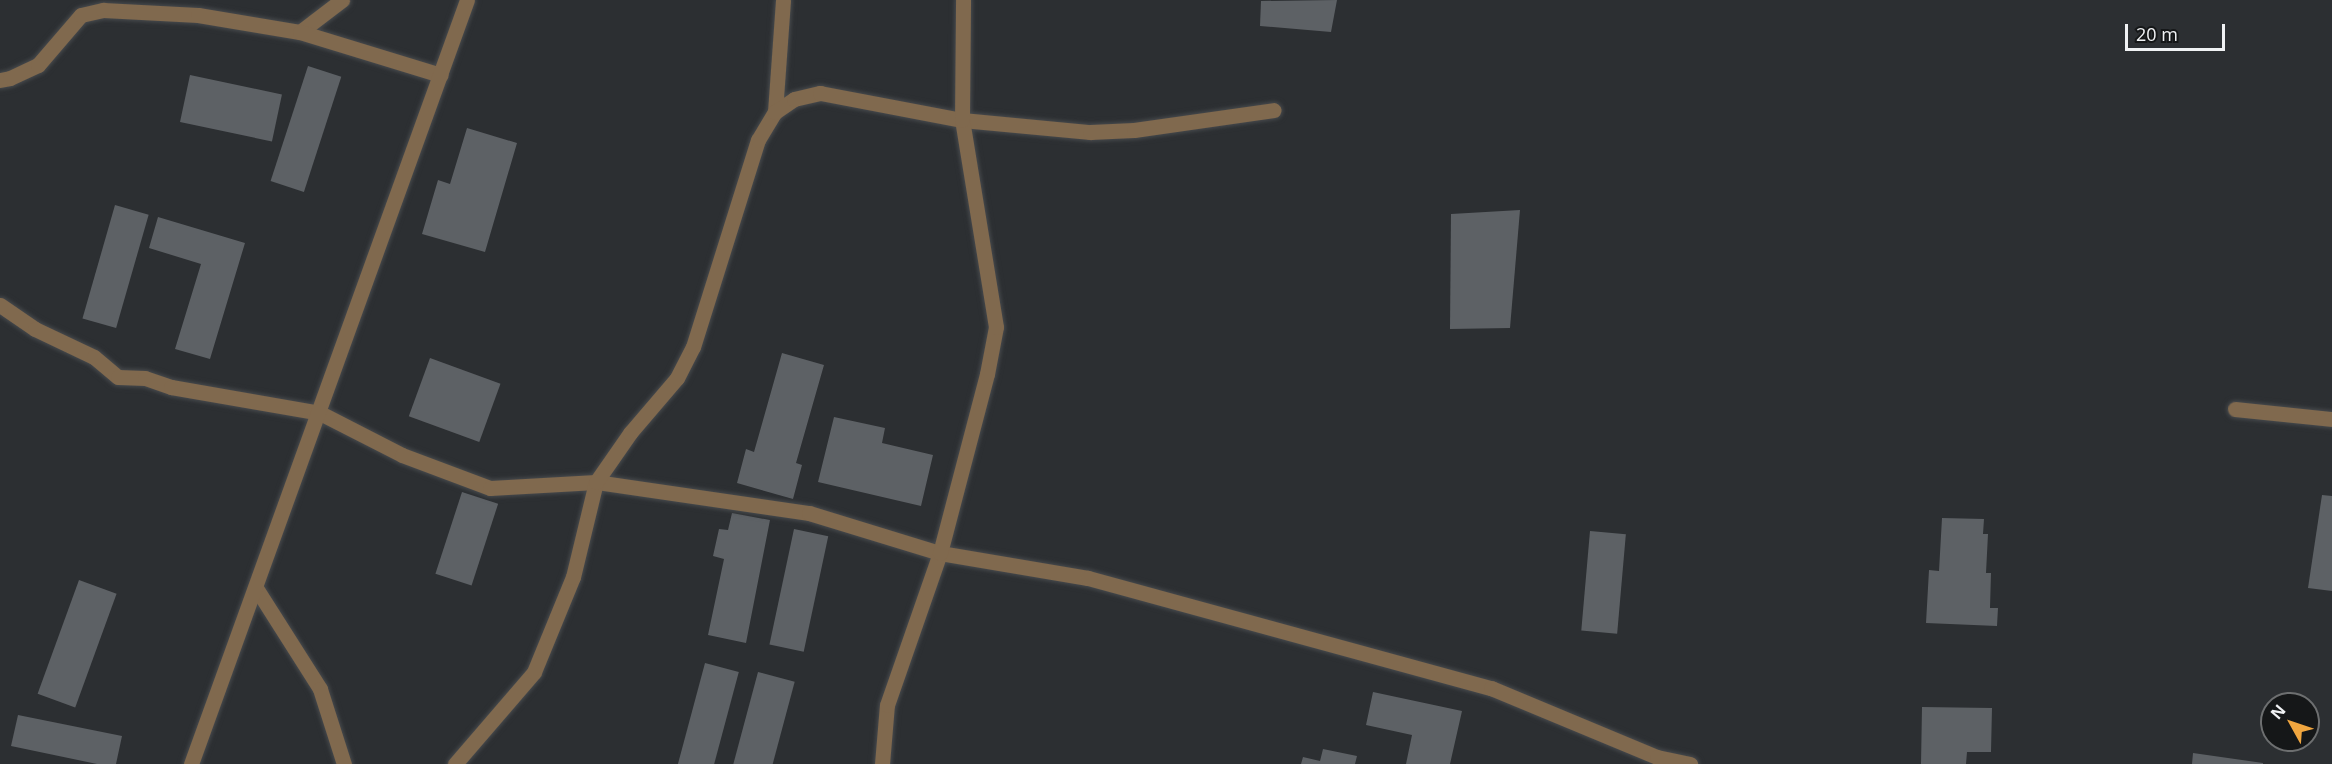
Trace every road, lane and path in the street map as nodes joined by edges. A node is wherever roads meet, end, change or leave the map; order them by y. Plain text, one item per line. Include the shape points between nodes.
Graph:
1 (342, 0) edge
2 (467, 0) edge
3 (783, 0) edge
4 (963, 0) edge
5 (197, 8) edge
6 (300, 32) junction
7 (441, 75) junction
8 (0, 80) edge
9 (1274, 110) dead end
10 (775, 112) junction
11 (962, 120) junction
12 (0, 305) edge
13 (2235, 410) dead end
14 (320, 413) junction
15 (2332, 419) edge
16 (596, 482) junction
17 (940, 553) junction
18 (256, 588) junction
19 (191, 764) edge
20 (344, 764) edge
21 (455, 764) edge
22 (882, 764) edge
23 (1690, 764) edge

1 - 6 street
2 - 7 street
3 - 10 street
4 - 11 street
5 - 6 street
5 - 8 street via 103,10 81,15 38,65
6 - 7 street
7 - 14 street
9 - 11 street via 1134,130 1090,132
10 - 11 street via 794,99 820,93
10 - 16 street via 758,140 693,347 677,378 630,433
11 - 17 street via 996,327
12 - 14 street via 35,329 94,357 118,377 145,378 171,387
13 - 15 street
14 - 16 street via 402,455 490,488
14 - 18 street
16 - 17 street via 809,513
16 - 21 street via 573,577 534,672
17 - 22 street via 887,705
17 - 23 street via 1088,578 1491,687 1657,757
18 - 19 street
18 - 20 street via 320,689

